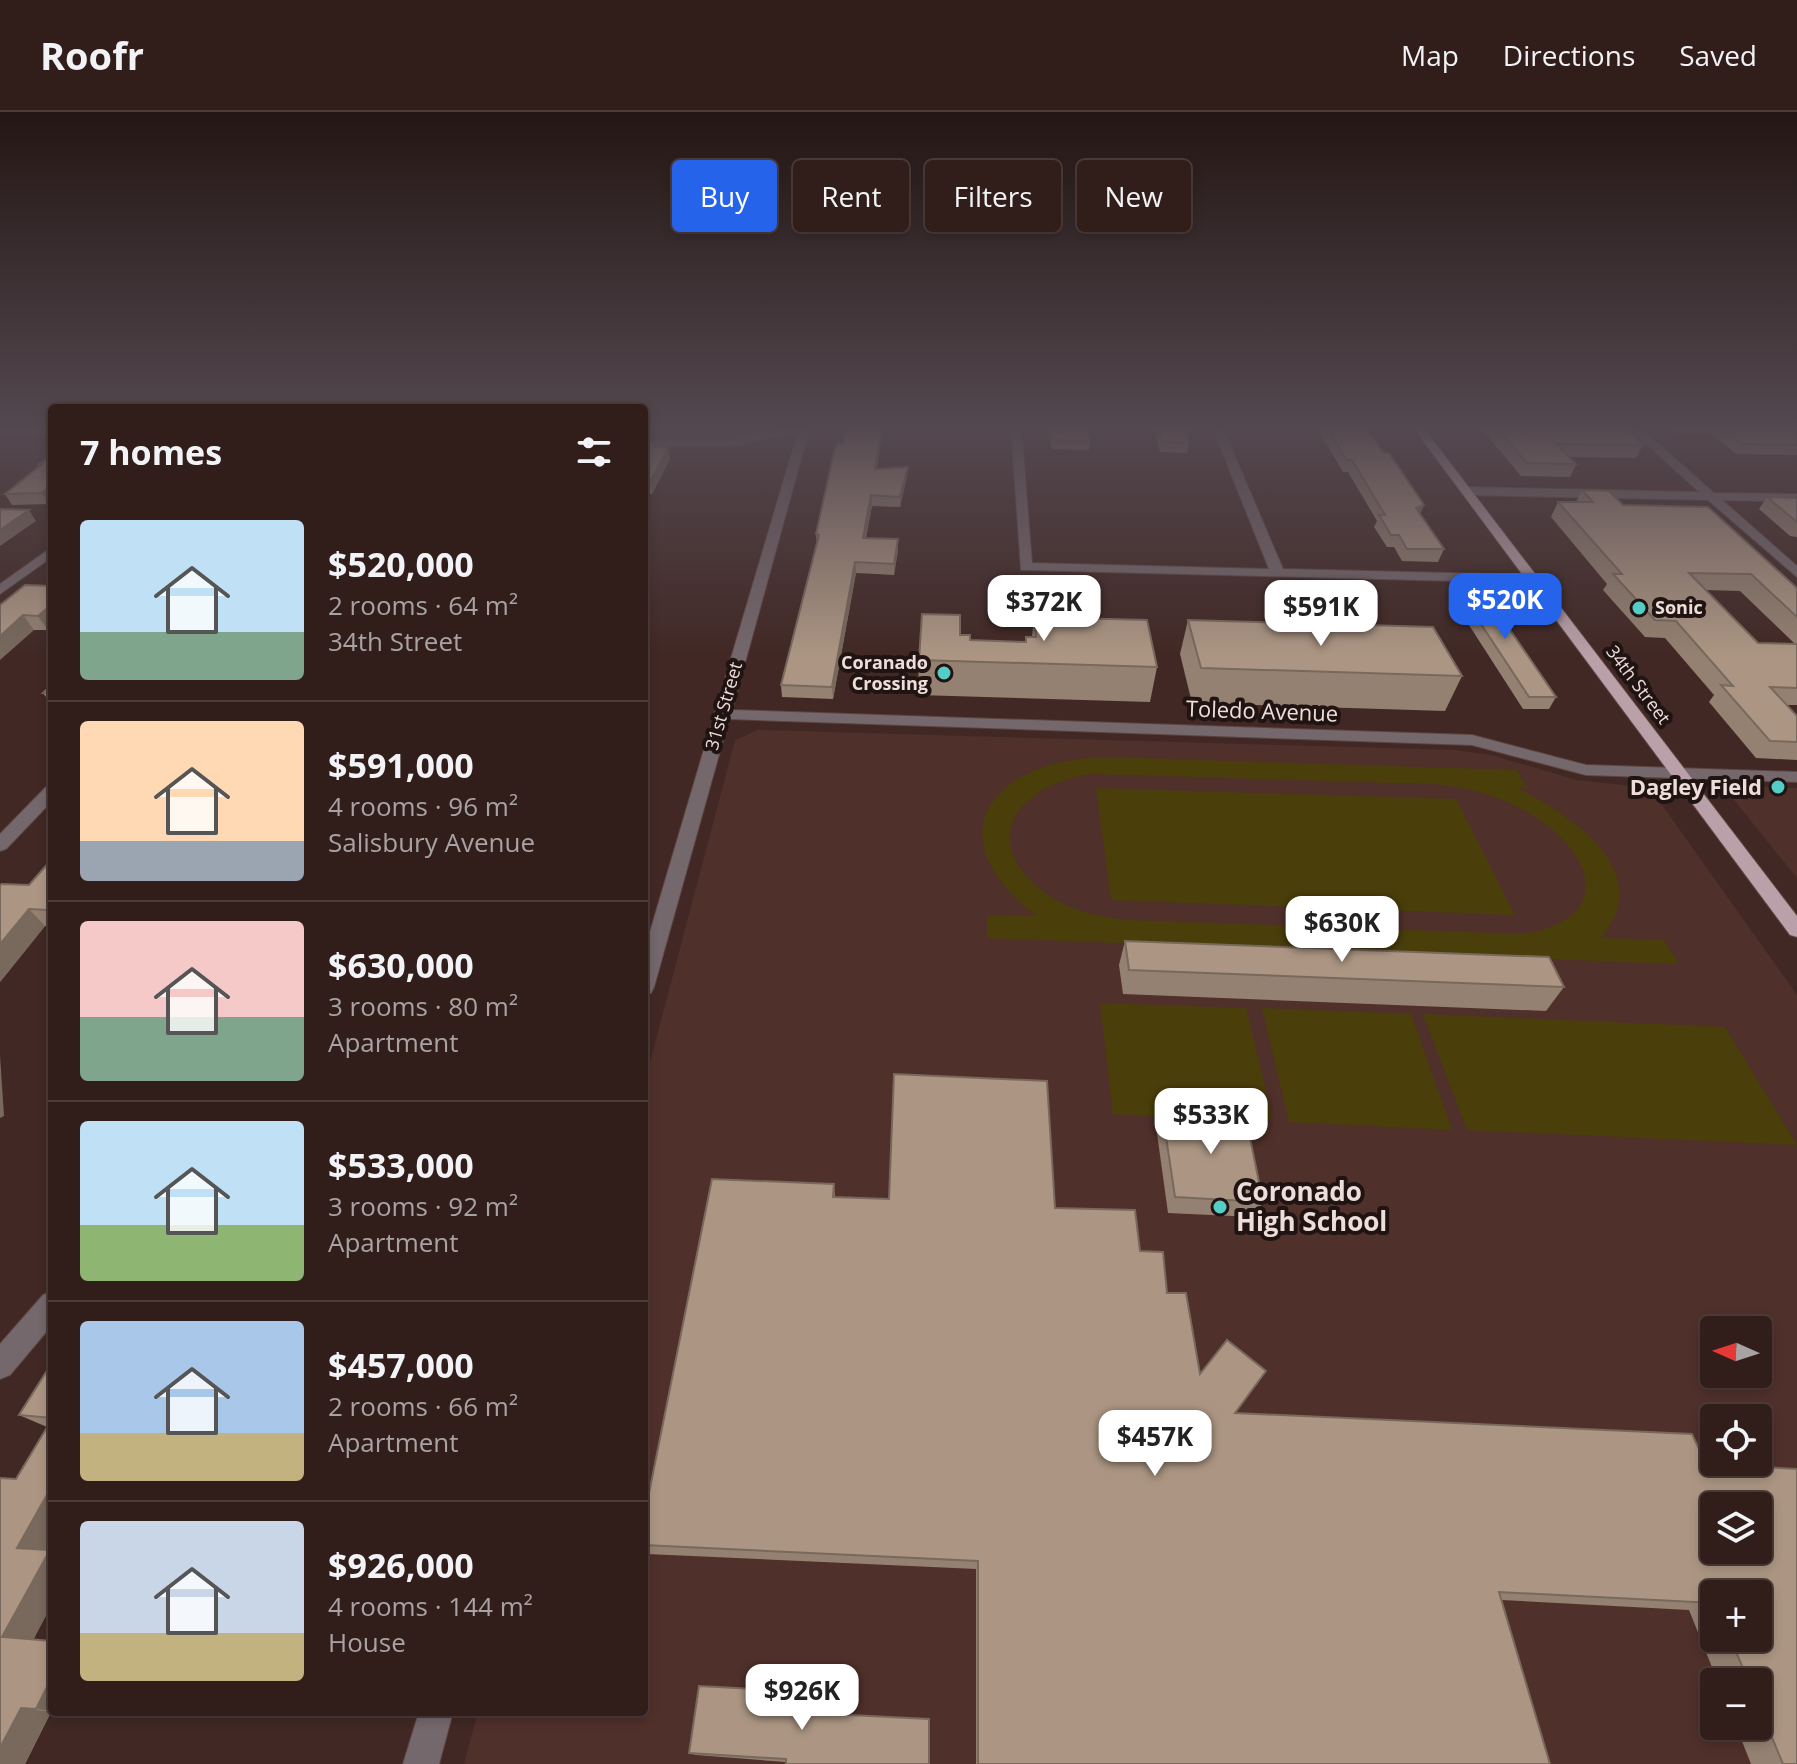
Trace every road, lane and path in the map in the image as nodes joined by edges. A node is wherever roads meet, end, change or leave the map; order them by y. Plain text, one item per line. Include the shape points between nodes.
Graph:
1 (784, 503) edge
2 (1021, 503) edge
3 (1249, 503) edge
4 (1475, 503) edge
5 (1719, 503) edge
6 (48, 554) edge
7 (1797, 573) edge
8 (1278, 574) junction
9 (1533, 579) junction
10 (0, 590) edge
11 (722, 714) junction
12 (1680, 774) junction
13 (1797, 777) edge
14 (48, 795) edge
15 (0, 845) edge
16 (1797, 930) edge
17 (648, 973) edge
18 (48, 1309) edge
19 (0, 1365) edge
20 (435, 1716) edge
21 (421, 1764) edge

1 - 11 street, 31st Street
2 - 8 street via 1026,567
3 - 8 street
4 - 9 main road, 34th Street
5 - 7 street
6 - 10 street
8 - 9 street
9 - 12 main road, 34th Street
11 - 12 street, Toledo Avenue via 1472,740 1586,770
11 - 17 street, 31st Street
12 - 13 street, Toledo Avenue
12 - 16 main road, 34th Street
14 - 15 street
18 - 19 street
20 - 21 street

